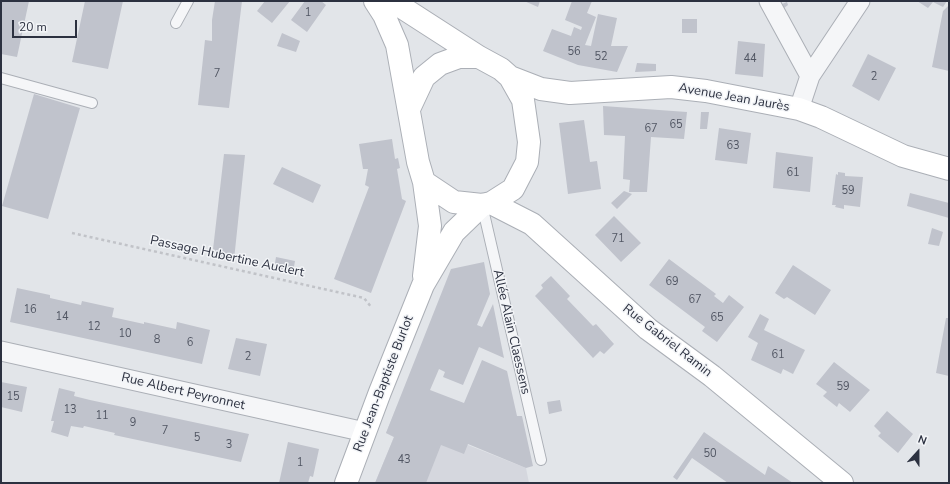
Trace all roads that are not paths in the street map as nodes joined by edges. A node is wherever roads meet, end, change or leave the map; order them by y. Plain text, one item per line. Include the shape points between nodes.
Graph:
1 (188, 1) edge
2 (375, 1) edge
3 (392, 1) edge
4 (769, 1) edge
5 (860, 1) edge
6 (176, 23) dead end
7 (479, 57) junction
8 (810, 76) junction
9 (510, 77) junction
10 (1, 78) edge
11 (92, 103) dead end
12 (409, 109) junction
13 (799, 109) junction
14 (949, 169) edge
15 (424, 182) junction
16 (487, 204) junction
17 (423, 285) junction
18 (1, 351) edge
19 (365, 432) junction
20 (541, 460) dead end
21 (346, 483) edge
22 (842, 483) edge

1 - 6 lane
2 - 12 main road via 397,45
3 - 7 main road
4 - 8 street
5 - 8 street
7 - 9 main road
7 - 12 main road via 458,57 440,64 424,77
8 - 13 street
9 - 13 main road, Avenue Jean Jaurès via 542,89 570,93 671,87
9 - 16 main road via 523,100 529,142 527,162 513,188
10 - 11 lane
12 - 15 main road
13 - 14 main road, Avenue Jean Jaurès via 903,156
15 - 16 main road via 454,202
15 - 17 main road, Rue Jean-Baptiste Burlot via 430,226
16 - 17 main road, Rue Jean-Baptiste Burlot via 454,232
16 - 20 lane, Allée Alain Claessens
16 - 22 main road, Rue Gabriel Ramin via 532,224 648,330 712,376
17 - 19 main road, Rue Jean-Baptiste Burlot
18 - 19 street, Rue Albert Peyronnet
19 - 21 main road, Rue Jean-Baptiste Burlot

